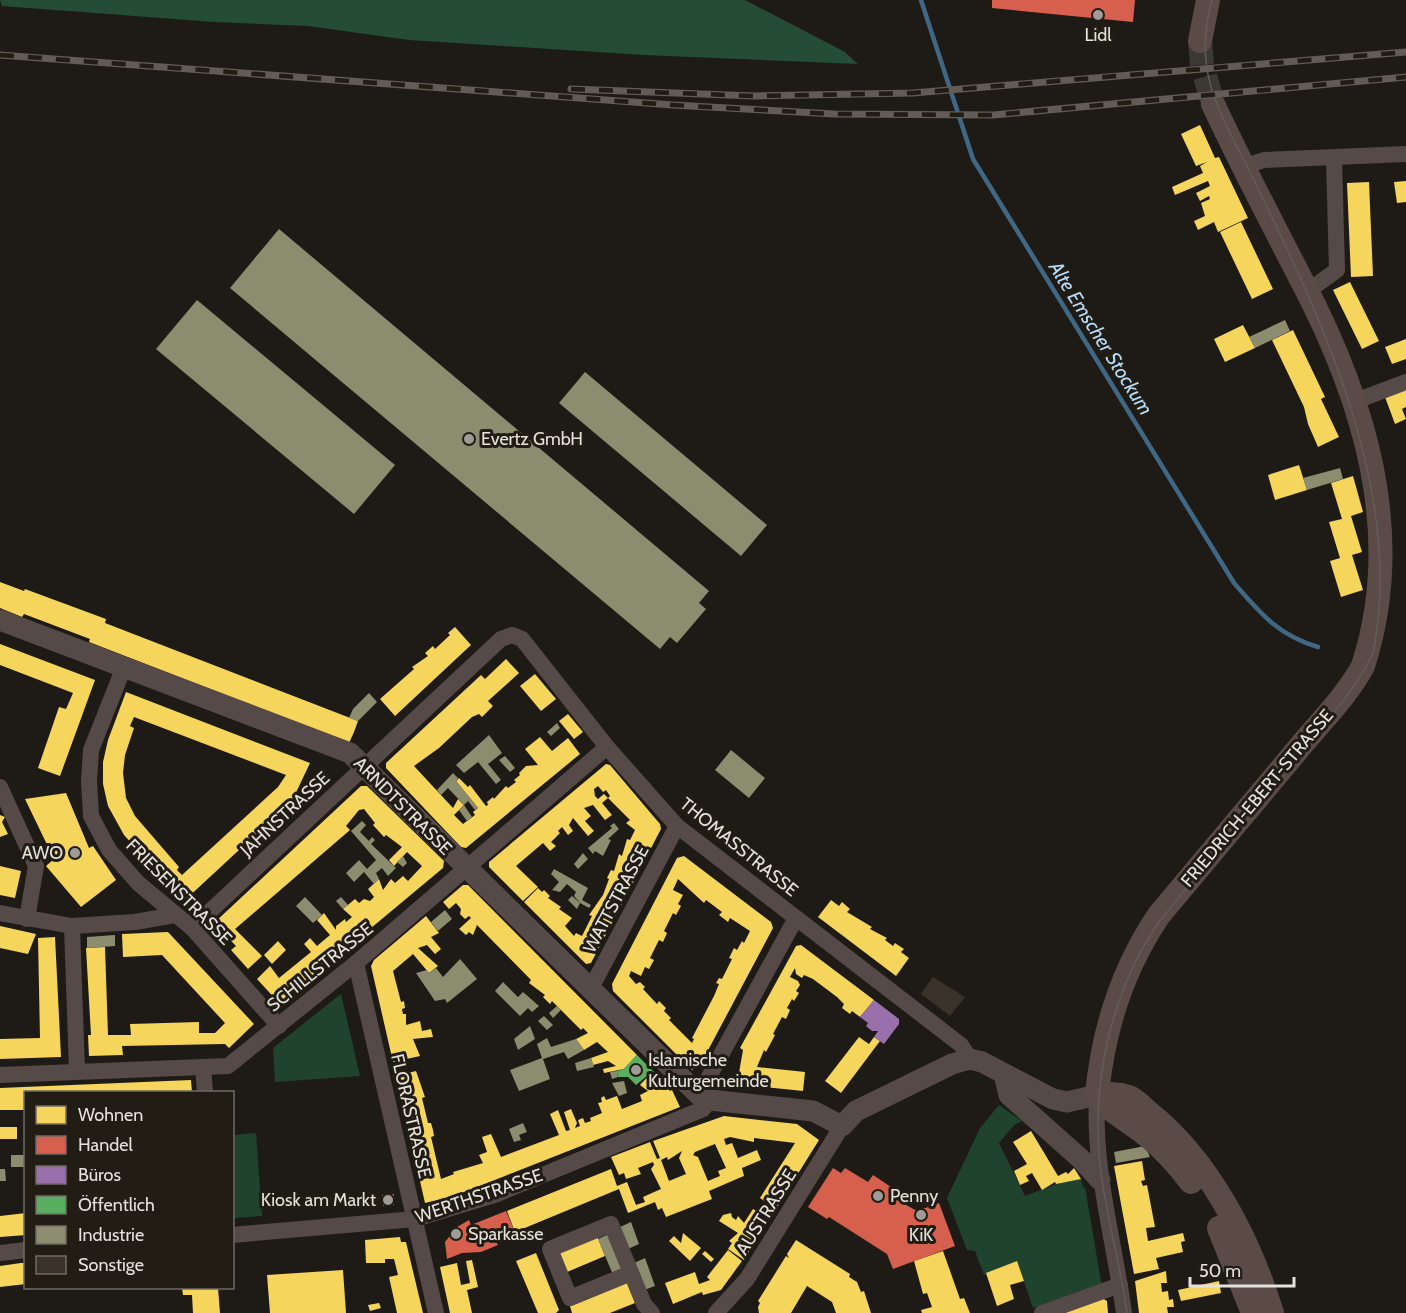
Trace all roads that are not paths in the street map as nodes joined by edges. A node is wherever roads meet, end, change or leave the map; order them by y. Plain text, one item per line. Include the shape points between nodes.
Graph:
1 (1208, 0) edge
2 (1200, 41) tunnel mouth
3 (1213, 104) tunnel mouth
4 (1406, 154) edge
5 (1334, 159) junction
6 (1243, 167) junction
7 (1308, 291) junction
8 (1406, 382) edge
9 (1361, 399) junction
10 (0, 620) edge
11 (512, 635) joint
12 (124, 667) junction
13 (607, 747) junction
14 (365, 767) junction
15 (0, 788) edge
16 (677, 826) junction
17 (467, 869) junction
18 (0, 913) edge
19 (175, 915) junction
20 (795, 918) junction
21 (27, 919) junction
22 (72, 926) junction
23 (192, 927) junction
24 (356, 963) junction
25 (590, 990) junction
26 (279, 1026) junction
27 (970, 1059) junction
28 (203, 1067) junction
29 (77, 1071) junction
30 (0, 1074) edge
31 (1004, 1074) junction
32 (205, 1091) edge
33 (1097, 1095) junction
34 (704, 1097) junction
35 (842, 1126) junction
36 (1100, 1180) junction
37 (415, 1219) junction
38 (234, 1235) edge
39 (24, 1250) edge
40 (0, 1253) edge
41 (631, 1273) junction
42 (1120, 1285) junction
43 (436, 1313) edge
44 (651, 1313) edge
45 (717, 1313) edge
46 (1042, 1313) edge
47 (1124, 1313) edge
48 (1253, 1313) edge
49 (1272, 1313) edge

1 - 2 main road
3 - 6 main road, FRIEDRICH-EBERT-STRASSE
4 - 5 street
5 - 6 street via 1264,160
5 - 7 street via 1337,270
6 - 7 main road, FRIEDRICH-EBERT-STRASSE
7 - 9 main road, FRIEDRICH-EBERT-STRASSE
8 - 9 street
9 - 33 main road, FRIEDRICH-EBERT-STRASSE via 1385,476 1394,536 1391,585 1375,640 1363,666 1339,700 1159,915 1142,941 1122,981 1109,1023
10 - 12 street, ARNDTSTRASSE
11 - 13 street, THOMASSTRASSE via 522,639
11 - 14 street, JAHNSTRASSE via 501,639
12 - 14 street, ARNDTSTRASSE via 350,753
12 - 19 street, FRIESENSTRASSE via 91,750 91,816 109,850 138,883
13 - 16 street, THOMASSTRASSE
13 - 17 street, SCHILLSTRASSE
14 - 17 street, ARNDTSTRASSE
14 - 23 street, JAHNSTRASSE
15 - 21 street via 36,866
16 - 20 street, THOMASSTRASSE
16 - 25 street, WATTSTRASSE
17 - 24 street, SCHILLSTRASSE
17 - 25 street, ARNDTSTRASSE
18 - 21 street
19 - 22 street
19 - 23 street, FRIESENSTRASSE
20 - 27 street, THOMASSTRASSE via 961,1045
20 - 34 street
21 - 22 street
22 - 29 street
23 - 26 street, FRIESENSTRASSE
24 - 26 street, SCHILLSTRASSE
24 - 37 street, FLORASTRASSE
25 - 34 street, ARNDTSTRASSE
26 - 28 street, SCHILLSTRASSE via 228,1066
27 - 31 street
27 - 35 street via 856,1111
28 - 29 street, SCHILLSTRASSE
28 - 32 street
29 - 30 street, SCHILLSTRASSE
31 - 33 street via 1053,1099 1067,1102
31 - 36 street via 1009,1095
33 - 36 street, FRIEDRICH-EBERT-STRASSE
33 - 48 main road via 1165,1152 1197,1190 1215,1218
33 - 49 main road via 1115,1093 1130,1098 1180,1142 1229,1212 1250,1253
34 - 35 street via 813,1112
34 - 37 street, WERTHSTRASSE via 703,1109 497,1194
35 - 45 street, AUSTRASSE via 747,1279
36 - 42 street, FRIEDRICH-EBERT-STRASSE
37 - 38 street, WERTHSTRASSE
37 - 43 street, FLORASTRASSE
39 - 40 street
41 - 41 street via 570,1298 550,1248 611,1224
41 - 44 street
42 - 46 street
42 - 47 street, FRIEDRICH-EBERT-STRASSE

